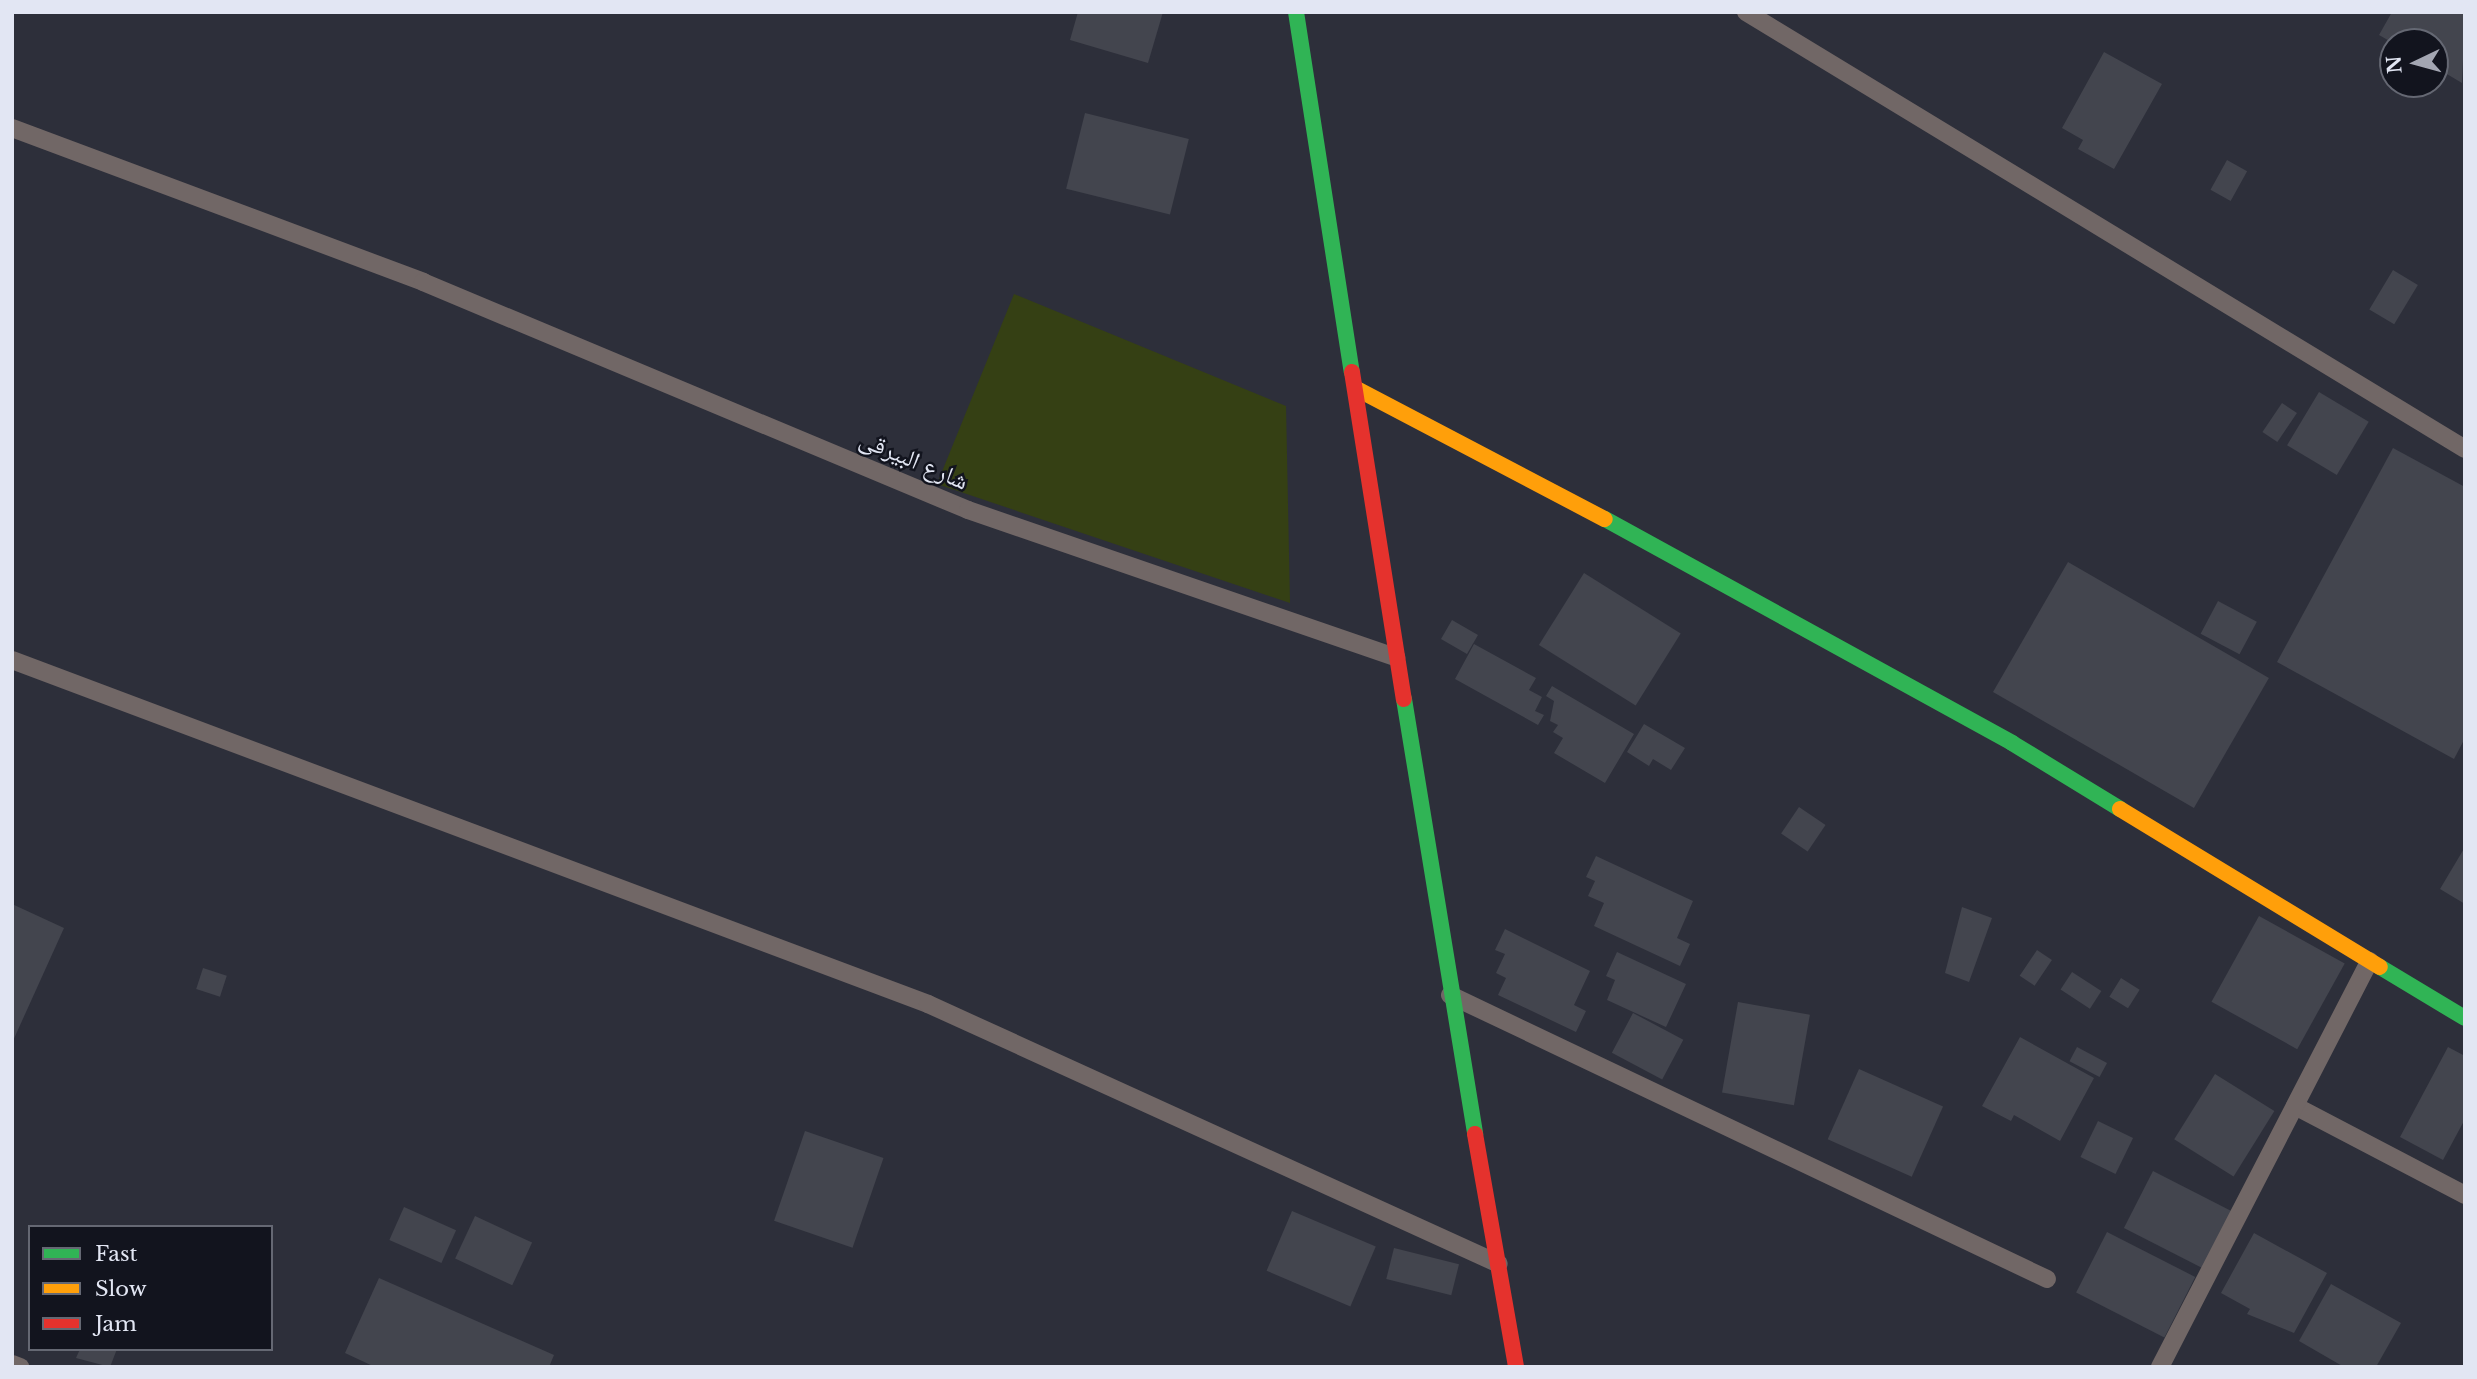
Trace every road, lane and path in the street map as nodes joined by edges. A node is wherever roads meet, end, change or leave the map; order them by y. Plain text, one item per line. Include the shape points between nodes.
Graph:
1 (1296, 12) edge
2 (1746, 12) edge
3 (12, 128) edge
4 (1355, 388) junction
5 (2465, 449) edge
6 (1396, 657) junction
7 (12, 660) edge
8 (2370, 961) junction
9 (1450, 995) junction
10 (2465, 1018) edge
11 (2295, 1106) junction
12 (2465, 1195) edge
13 (1499, 1264) junction
14 (2046, 1279) dead end
15 (12, 1364) edge
16 (20, 1367) edge
17 (1516, 1367) edge
18 (2160, 1367) edge

1 - 4 street
2 - 5 lane
3 - 6 lane, شارع البيرقى via 423,282 968,510
4 - 6 street
4 - 8 street via 1524,474 2012,743
6 - 9 street
7 - 13 lane via 928,1004
8 - 10 street
8 - 11 lane
9 - 13 street
9 - 14 lane
11 - 12 lane
11 - 18 lane
13 - 17 street
15 - 16 lane

